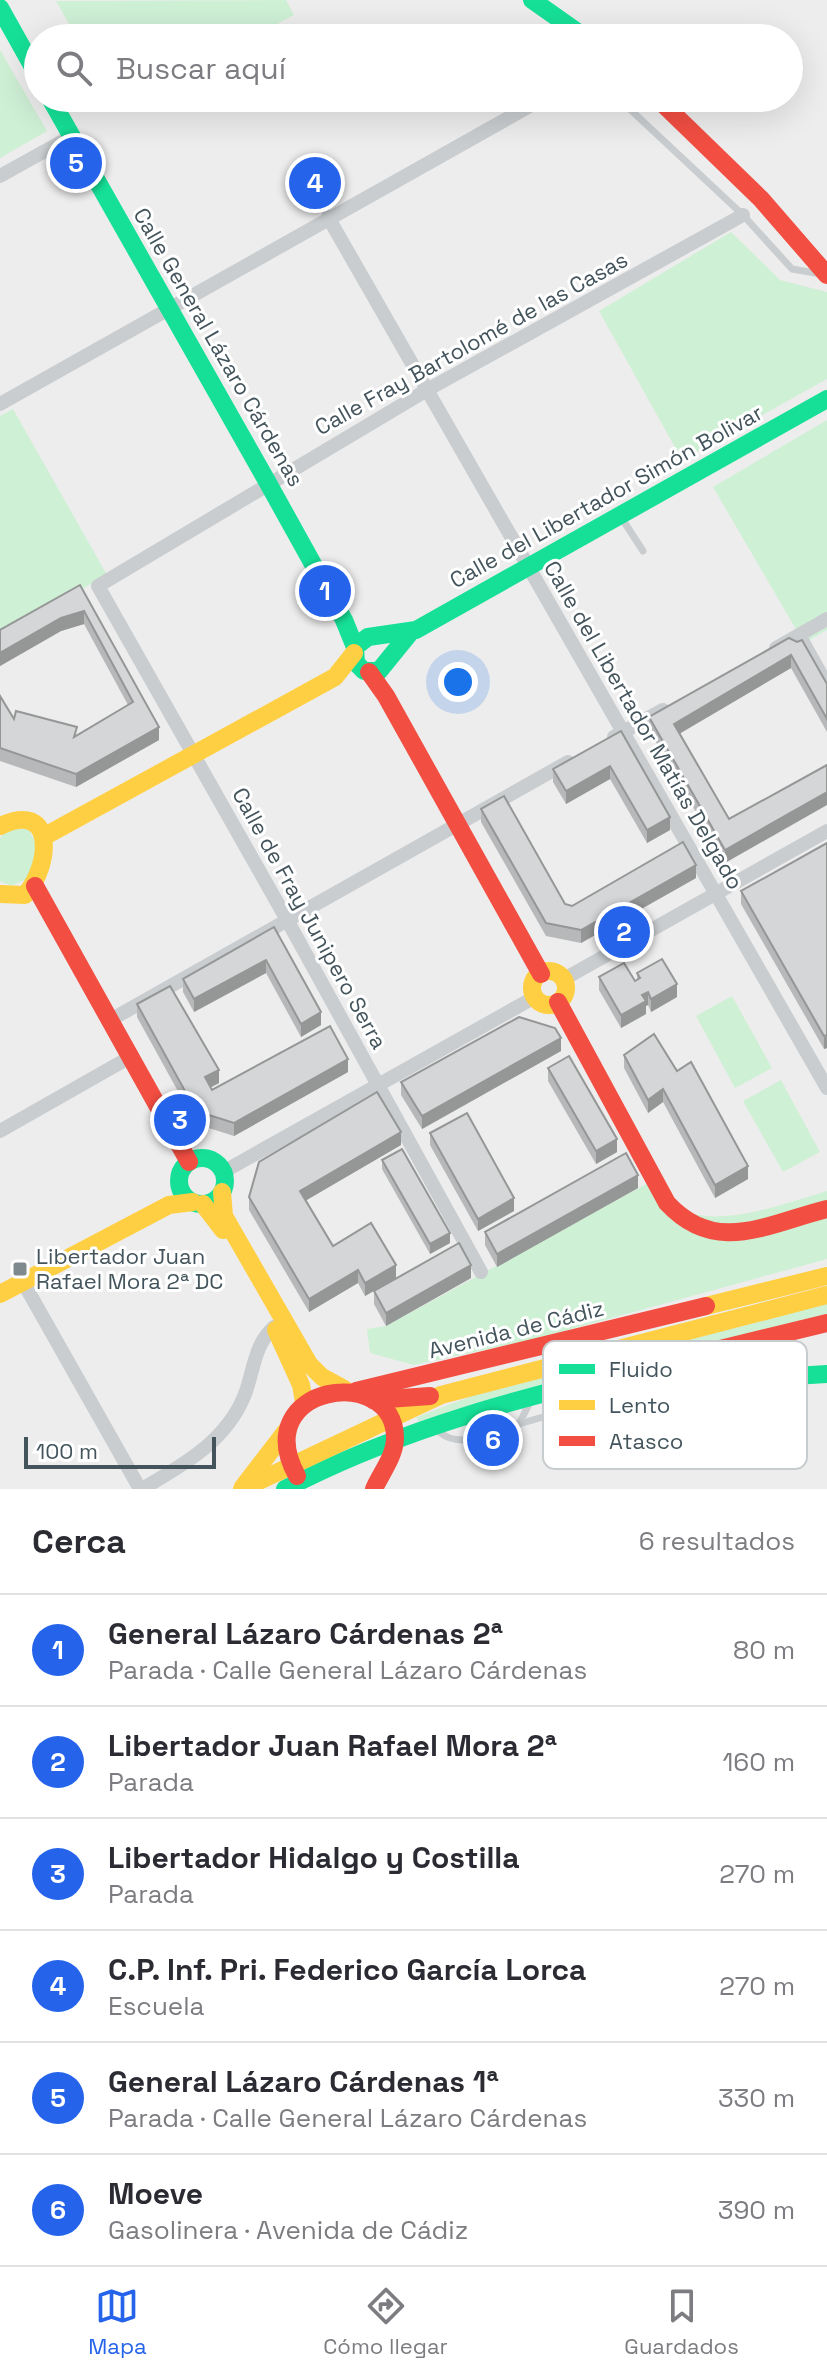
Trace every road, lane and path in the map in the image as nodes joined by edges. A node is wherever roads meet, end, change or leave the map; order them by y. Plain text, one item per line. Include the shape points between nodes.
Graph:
1 (532, 0) edge
2 (0, 8) edge
3 (566, 24) edge
4 (24, 51) edge
5 (58, 112) edge
6 (519, 112) edge
7 (633, 112) edge
8 (671, 112) edge
9 (72, 136) junction
10 (0, 176) edge
11 (743, 215) junction
12 (328, 217) junction
13 (827, 275) edge
14 (169, 309) junction
15 (427, 390) junction
16 (827, 399) edge
17 (0, 404) edge
18 (268, 483) junction
19 (620, 515) junction
20 (643, 551) dead end
21 (528, 567) junction
22 (98, 586) joint
23 (827, 619) edge
24 (409, 634) junction
25 (799, 635) junction
26 (364, 644) junction
27 (765, 653) edge
28 (377, 667) junction
29 (338, 673) junction
30 (827, 685) edge
31 (674, 704) edge
32 (623, 732) junction
33 (194, 755) junction
34 (2, 819) edge
35 (458, 823) junction
36 (827, 831) edge
37 (45, 836) junction
38 (35, 886) junction
39 (716, 894) junction
40 (0, 895) edge
41 (286, 918) junction
42 (541, 974) junction
43 (564, 979) junction
44 (535, 997) junction
45 (558, 1002) junction
46 (112, 1019) junction
47 (132, 1056) junction
48 (376, 1084) junction
49 (827, 1088) edge
50 (0, 1131) edge
51 (189, 1162) junction
52 (223, 1172) junction
53 (179, 1185) junction
54 (222, 1192) junction
55 (198, 1203) junction
56 (169, 1205) junction
57 (827, 1209) edge
58 (481, 1272) dead end
59 (827, 1276) edge
60 (23, 1282) junction
61 (0, 1294) edge
62 (827, 1295) edge
63 (687, 1311) junction
64 (827, 1323) edge
65 (274, 1327) junction
66 (567, 1341) edge
67 (638, 1341) edge
68 (652, 1341) edge
69 (754, 1341) edge
70 (543, 1347) edge
71 (543, 1369) edge
72 (827, 1374) edge
73 (807, 1375) edge
74 (350, 1390) junction
75 (543, 1393) edge
76 (441, 1395) junction
77 (534, 1396) junction
78 (373, 1400) junction
79 (304, 1402) junction
80 (543, 1417) edge
81 (388, 1418) junction
82 (519, 1424) junction
83 (429, 1426) junction
84 (287, 1428) junction
85 (395, 1438) junction
86 (290, 1465) junction
87 (305, 1478) junction
88 (141, 1489) edge
89 (242, 1489) edge
90 (285, 1489) edge
91 (374, 1489) edge

1 - 3 main road
2 - 4 main road
5 - 9 main road, Calle General Lázaro Cárdenas
6 - 12 street
7 - 11 lane
8 - 13 main road via 761,199
9 - 10 street
9 - 14 main road, Calle General Lázaro Cárdenas
11 - 13 lane via 792,269
11 - 15 street, Calle Fray Bartolomé de las Casas
12 - 14 street
12 - 15 street, Calle del Libertador Matías Delgado
14 - 17 street
14 - 18 main road, Calle General Lázaro Cárdenas
15 - 18 street, Calle Fray Bartolomé de las Casas
15 - 21 street, Calle del Libertador Matías Delgado
16 - 19 main road, Calle del Libertador Simón Bolivar
18 - 22 street, Calle Fray Bartolomé de las Casas
18 - 26 main road, Calle General Lázaro Cárdenas via 344,620
19 - 20 lane
19 - 21 main road, Calle del Libertador Simón Bolivar
21 - 24 main road, Calle del Libertador Simón Bolivar
21 - 32 street, Calle del Libertador Matías Delgado
22 - 33 street, Calle de Fray Junipero Serra
23 - 25 street
24 - 26 main road, Calle del Libertador Simón Bolivar
24 - 28 main road, Calle del Libertador Simón Bolivar
25 - 27 street
25 - 30 street
26 - 28 main road via 356,663
26 - 28 main road via 387,646
26 - 29 main road
28 - 29 main road
28 - 35 main road via 386,696
29 - 33 main road
31 - 32 street
32 - 35 street
32 - 39 street, Calle del Libertador Matías Delgado
33 - 37 main road
33 - 41 street, Calle de Fray Junipero Serra
34 - 37 main road via 31,824
35 - 41 street
35 - 42 main road
36 - 39 street
37 - 38 main road via 47,851
38 - 40 main road via 25,895
38 - 46 main road
39 - 43 street
39 - 49 street, Calle del Libertador Matías Delgado
41 - 46 street
41 - 48 street, Calle de Fray Junipero Serra
42 - 43 main road via 556,973
42 - 44 main road via 534,982
43 - 45 main road via 566,990
44 - 45 main road via 543,1004
44 - 48 street
45 - 57 main road via 681,1220 711,1234 739,1234
46 - 47 main road
47 - 50 street
47 - 51 main road
48 - 52 street
48 - 58 street, Calle de Fray Junipero Serra
51 - 52 main road via 204,1158
51 - 53 main road
52 - 54 main road
53 - 55 main road
53 - 56 main road
54 - 55 main road
54 - 74 main road via 224,1216 293,1338 322,1377
55 - 56 main road
55 - 65 main road via 223,1229
56 - 60 main road
59 - 63 main road, Avenida de Cádiz
60 - 61 main road
60 - 88 street
62 - 68 main road, Avenida de Cádiz
63 - 66 main road, Avenida de Cádiz
63 - 67 main road, Avenida de Cádiz
64 - 69 main road
65 - 79 main road
65 - 88 street via 260,1343 244,1396 226,1427 195,1457
70 - 74 main road, Avenida de Cádiz via 371,1390
71 - 76 main road, Avenida de Cádiz
72 - 73 main road
74 - 78 main road
74 - 79 main road, Avenida de Cádiz via 319,1393
75 - 77 main road
76 - 78 main road, Avenida de Cádiz
76 - 81 main road, Avenida de Cádiz
77 - 82 lane
77 - 83 main road
78 - 81 main road
79 - 84 main road
80 - 82 lane
81 - 85 main road
81 - 86 main road, Avenida de Cádiz
82 - 83 lane via 461,1441
83 - 85 main road
84 - 86 main road
84 - 89 main road
85 - 87 main road
85 - 91 main road
86 - 87 main road
86 - 89 main road, Avenida de Cádiz
87 - 90 main road

